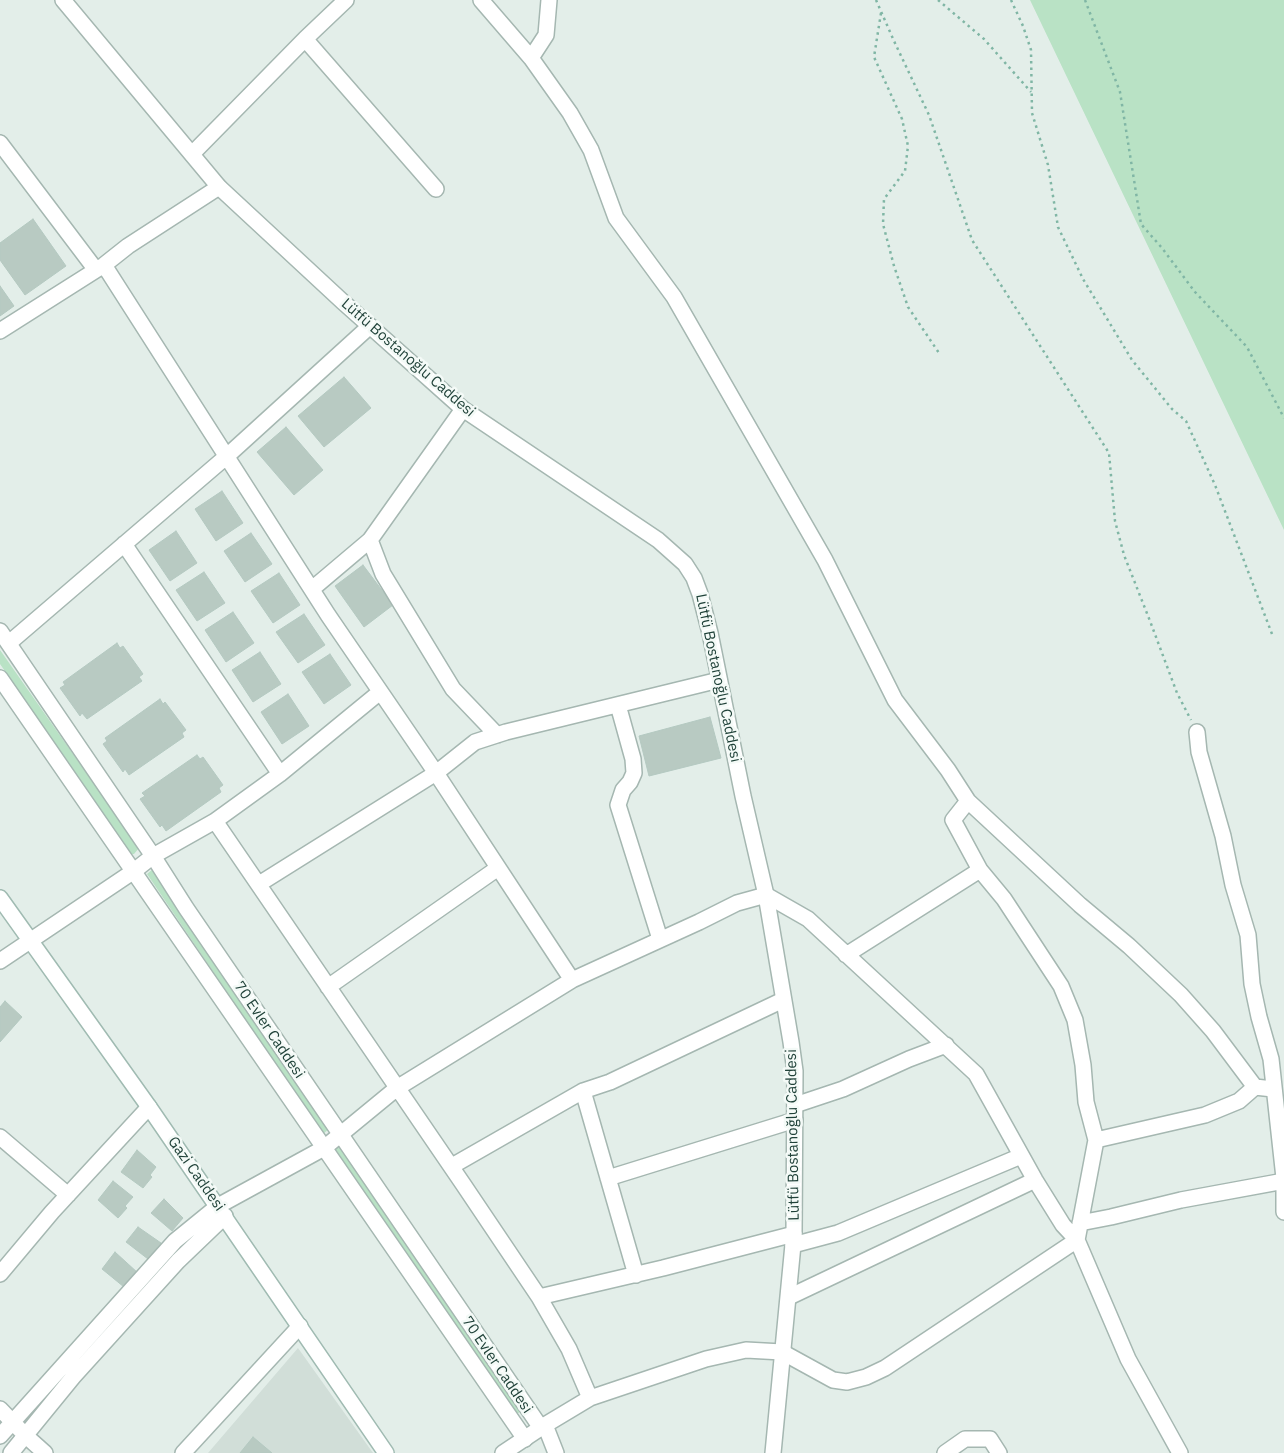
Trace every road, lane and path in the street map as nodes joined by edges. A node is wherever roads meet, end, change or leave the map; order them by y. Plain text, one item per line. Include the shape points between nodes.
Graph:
1 (63, 0) edge
2 (346, 0) edge
3 (481, 0) edge
4 (549, 0) edge
5 (876, 0) edge
6 (938, 0) edge
7 (1011, 0) edge
8 (1085, 0) edge
9 (882, 12) junction
10 (305, 39) junction
11 (531, 58) junction
12 (1032, 93) junction
13 (2, 151) edge
14 (192, 154) junction
15 (219, 187) junction
16 (436, 189) dead end
17 (100, 267) junction
18 (370, 326) junction
19 (0, 331) edge
20 (939, 353) dead end
21 (463, 409) junction
22 (1284, 418) edge
23 (227, 456) junction
24 (370, 540) junction
25 (124, 544) junction
26 (312, 589) junction
27 (1272, 634) dead end
28 (4, 637) edge
29 (0, 678) edge
30 (719, 680) junction
31 (380, 692) junction
32 (618, 705) junction
33 (1197, 732) joint
34 (497, 735) junction
35 (436, 772) junction
36 (280, 774) junction
37 (968, 801) junction
38 (215, 821) junction
39 (153, 856) junction
40 (498, 868) junction
41 (980, 870) junction
42 (134, 871) junction
43 (259, 884) junction
44 (766, 895) junction
45 (0, 898) edge
46 (660, 940) junction
47 (30, 941) junction
48 (846, 955) junction
49 (0, 961) edge
50 (572, 980) junction
51 (328, 987) junction
52 (783, 1000) junction
53 (946, 1045) junction
54 (1255, 1087) junction
55 (398, 1088) junction
56 (1273, 1089) junction
57 (583, 1091) junction
58 (149, 1107) junction
59 (795, 1113) junction
60 (340, 1134) junction
61 (0, 1137) edge
62 (1096, 1140) junction
63 (324, 1148) junction
64 (1021, 1156) junction
65 (452, 1166) junction
66 (608, 1178) junction
67 (1284, 1179) edge
68 (1035, 1180) junction
69 (1284, 1185) edge
70 (68, 1195) junction
71 (221, 1211) junction
72 (1284, 1212) edge
73 (1080, 1223) junction
74 (793, 1240) junction
75 (1077, 1240) junction
76 (0, 1274) edge
77 (636, 1275) junction
78 (789, 1296) junction
79 (538, 1298) junction
80 (300, 1326) junction
81 (782, 1352) junction
82 (590, 1398) junction
83 (0, 1409) edge
84 (12, 1421) junction
85 (543, 1427) junction
86 (0, 1436) edge
87 (26, 1436) junction
88 (525, 1439) junction
89 (11, 1453) edge
90 (45, 1453) edge
91 (183, 1453) edge
92 (386, 1453) edge
93 (503, 1453) edge
94 (556, 1453) edge
95 (772, 1453) edge
96 (945, 1453) edge
97 (999, 1453) edge
98 (1180, 1453) edge

1 - 14 street, Lütfü Bostanoğlu Caddesi
2 - 10 street
3 - 11 street
4 - 11 street via 546,36
5 - 9 path
6 - 12 path via 984,39
7 - 12 path via 1031,50
8 - 22 path via 1120,92 1141,224 1195,292 1247,347
9 - 20 path via 874,57 902,119 908,146 905,172 884,199 883,224 908,307
9 - 33 path via 929,115 972,240 1110,453 1115,521 1124,556 1176,693
10 - 14 street
10 - 16 street
11 - 37 street via 570,113 591,150 616,218 674,297 825,560 895,700
12 - 27 path via 1032,113 1048,165 1058,227 1083,279 1132,360 1172,409 1186,421 1215,485
13 - 17 street
14 - 15 street, Lütfü Bostanoğlu Caddesi
15 - 17 street
15 - 18 street, Lütfü Bostanoğlu Caddesi
17 - 19 street
17 - 23 street
18 - 21 street, Lütfü Bostanoğlu Caddesi
18 - 23 street
21 - 24 street
21 - 30 street, Lütfü Bostanoğlu Caddesi via 674,553 694,578 700,594
23 - 25 street
23 - 26 street
24 - 26 street
24 - 34 street via 384,574 453,689
25 - 28 street
25 - 36 street
26 - 31 street
28 - 39 street, 70 Evler Caddesi
29 - 42 street, 70 Evler Caddesi
30 - 32 street
30 - 44 street, Lütfü Bostanoğlu Caddesi
31 - 35 street
31 - 36 street
32 - 34 street
32 - 46 street via 634,759 634,773 622,790 618,804
33 - 56 street via 1199,752 1248,935 1252,984 1271,1059
34 - 35 street via 475,742
35 - 40 street
35 - 43 street
36 - 38 street
37 - 41 street via 953,820
37 - 54 street via 1181,995
38 - 39 street
38 - 43 street
39 - 42 street
39 - 60 street, 70 Evler Caddesi
40 - 50 street
40 - 51 street
41 - 48 street
41 - 62 street via 1004,900 1061,986 1075,1020 1086,1102
42 - 47 street
42 - 63 street, 70 Evler Caddesi
43 - 51 street
44 - 46 street via 737,903
44 - 48 street via 808,919
44 - 52 street, Lütfü Bostanoğlu Caddesi
45 - 47 street, Gazi Caddesi
46 - 50 street
47 - 49 street
47 - 58 street, Gazi Caddesi
48 - 53 street
50 - 55 street
51 - 55 street
52 - 57 street via 610,1082
52 - 59 street, Lütfü Bostanoğlu Caddesi via 794,1061
53 - 59 street
53 - 64 street via 976,1074
54 - 56 street
54 - 62 street via 1239,1101 1205,1115
55 - 60 street
55 - 65 street
56 - 67 street
57 - 65 street
57 - 66 street
58 - 70 street
58 - 71 street, Gazi Caddesi
59 - 66 street
59 - 74 street, Lütfü Bostanoğlu Caddesi
60 - 63 street
60 - 85 street, 70 Evler Caddesi
61 - 70 street
62 - 73 street
63 - 71 street
63 - 88 street, 70 Evler Caddesi
64 - 68 street
64 - 74 street via 838,1233
65 - 79 street
66 - 77 street
67 - 73 street
68 - 75 street via 1062,1225
68 - 78 street
69 - 72 street
70 - 76 street
71 - 80 street, Gazi Caddesi
71 - 84 street via 175,1241
71 - 87 street via 73,1377
73 - 75 street
74 - 77 street
74 - 78 street, Lütfü Bostanoğlu Caddesi
75 - 81 street via 885,1368 866,1377 846,1382 834,1380
75 - 98 street via 1128,1359
77 - 79 street
78 - 81 street, Lütfü Bostanoğlu Caddesi
79 - 82 street via 569,1349
80 - 91 street
80 - 92 street, Gazi Caddesi
81 - 82 street via 746,1350 706,1359
81 - 95 street, Lütfü Bostanoğlu Caddesi
82 - 85 street
83 - 84 street
84 - 86 street
84 - 87 street
85 - 88 street
85 - 94 street, 70 Evler Caddesi
87 - 89 street
87 - 90 street
88 - 93 street
96 - 97 street via 965,1439 990,1439

